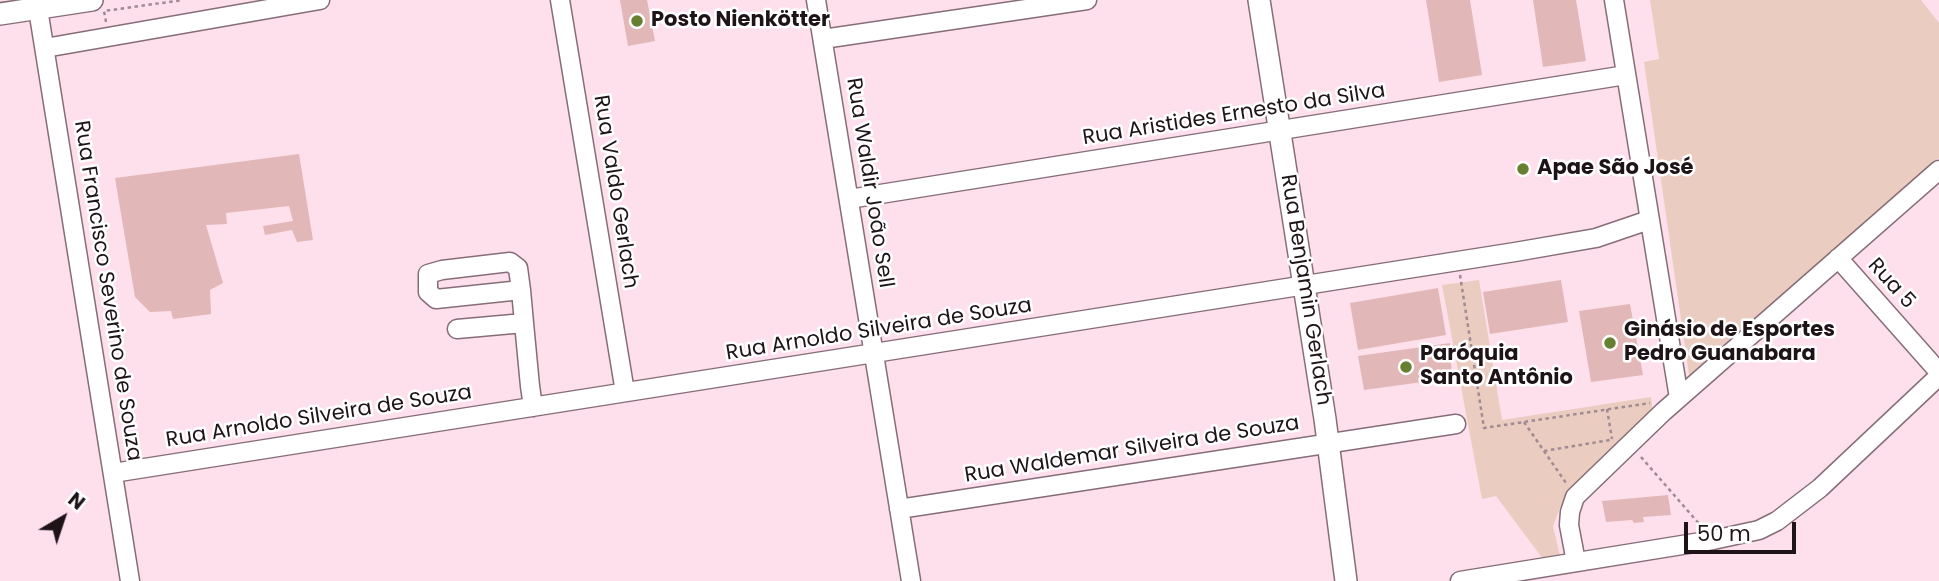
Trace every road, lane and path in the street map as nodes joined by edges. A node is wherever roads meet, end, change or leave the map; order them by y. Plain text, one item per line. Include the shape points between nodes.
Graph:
1 (92, 0) edge
2 (320, 0) edge
3 (560, 0) edge
4 (816, 0) edge
5 (1087, 0) edge
6 (1259, 0) edge
7 (1614, 0) edge
8 (38, 9) junction
9 (0, 14) edge
10 (823, 39) junction
11 (45, 48) junction
12 (1626, 75) junction
13 (1279, 131) junction
14 (1939, 170) edge
15 (849, 200) junction
16 (1649, 220) junction
17 (1838, 258) junction
18 (1458, 261) junction
19 (1304, 286) junction
20 (521, 290) junction
21 (524, 323) junction
22 (457, 329) dead end
23 (874, 354) junction
24 (1939, 374) edge
25 (625, 392) junction
26 (1679, 398) junction
27 (533, 407) junction
28 (1607, 409) junction
29 (1524, 422) junction
30 (1456, 424) dead end
31 (1612, 439) junction
32 (1635, 439) junction
33 (1328, 442) junction
34 (1544, 451) junction
35 (113, 472) junction
36 (1575, 497) junction
37 (899, 509) junction
38 (1713, 540) junction
39 (1576, 562) junction
40 (1480, 580) edge
41 (130, 581) edge
42 (911, 581) edge
43 (1346, 581) edge
44 (1460, 581) edge

1 - 8 main road
2 - 11 street
3 - 25 street, Rua Valdo Gerlach
4 - 10 street, Rua Waldir João Sell
5 - 10 street
6 - 13 main road, Rua Benjamin Gerlach
7 - 12 street
8 - 9 main road
8 - 11 street, Rua Francisco Severino de Souza
10 - 15 street, Rua Waldir João Sell
11 - 35 street, Rua Francisco Severino de Souza
12 - 13 street, Rua Aristides Ernesto da Silva
12 - 16 street
13 - 15 street, Rua Aristides Ernesto da Silva
13 - 19 main road, Rua Benjamin Gerlach
14 - 17 street
15 - 23 street, Rua Waldir João Sell
16 - 18 street, Rua Arnoldo Silveira de Souza via 1596,239
16 - 26 street
17 - 24 street, Rua 5
17 - 26 street
18 - 19 street, Rua Arnoldo Silveira de Souza
18 - 29 path via 1484,428
19 - 23 street, Rua Arnoldo Silveira de Souza
19 - 33 main road, Rua Benjamin Gerlach
20 - 20 street via 518,268 510,262 428,274 429,292 436,299
20 - 21 street
21 - 22 street
21 - 27 street
23 - 25 street, Rua Arnoldo Silveira de Souza
23 - 37 street, Rua Waldir João Sell
24 - 38 street via 1796,508 1759,530
25 - 27 street, Rua Arnoldo Silveira de Souza
26 - 28 path
26 - 32 street
27 - 35 street, Rua Arnoldo Silveira de Souza
28 - 29 path
28 - 31 path
29 - 34 path
30 - 33 street, Rua Waldemar Silveira de Souza
31 - 32 path
31 - 34 path
32 - 36 street
32 - 38 path
33 - 37 street, Rua Waldemar Silveira de Souza
33 - 43 main road, Rua Benjamin Gerlach
34 - 36 path
35 - 41 street, Rua Francisco Severino de Souza
36 - 39 street via 1569,525
37 - 42 street, Rua Waldir João Sell
38 - 39 street
39 - 40 street
40 - 44 street

